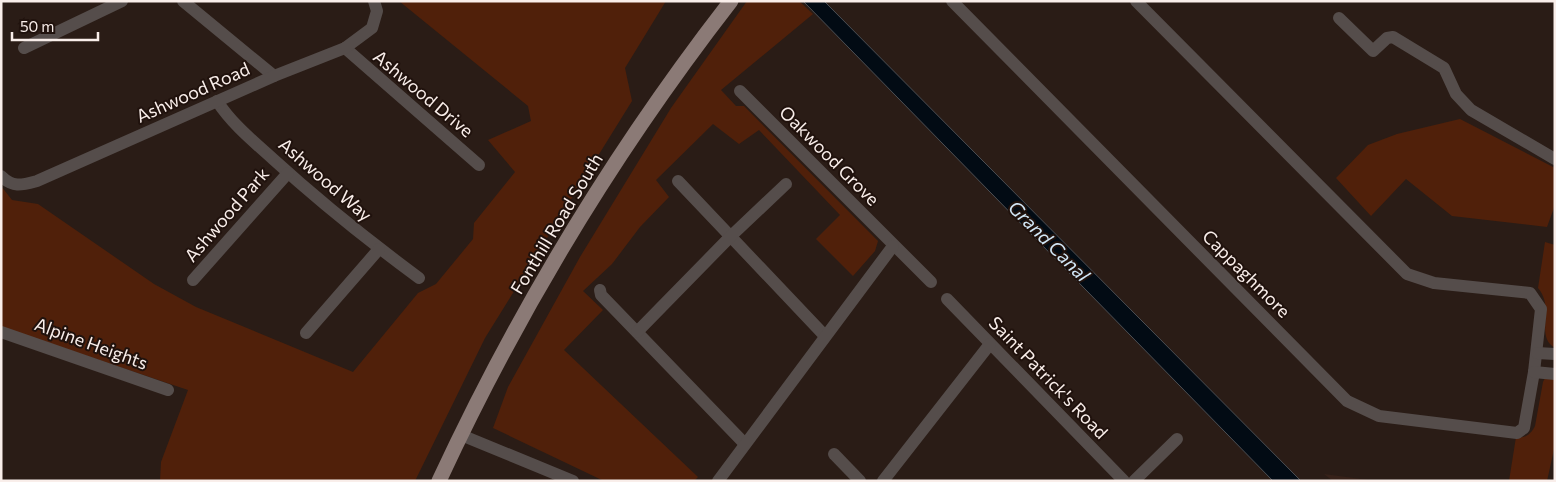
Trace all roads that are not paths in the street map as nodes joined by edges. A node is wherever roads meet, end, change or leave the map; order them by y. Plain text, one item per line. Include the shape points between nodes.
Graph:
1 (122, 1) edge
2 (183, 1) edge
3 (374, 1) edge
4 (731, 1) edge
5 (952, 1) edge
6 (1136, 1) edge
7 (1339, 18) dead end
8 (24, 48) dead end
9 (345, 48) junction
10 (274, 76) junction
11 (740, 91) dead end
12 (217, 101) junction
13 (1555, 159) edge
14 (480, 165) dead end
15 (288, 173) junction
16 (1, 176) edge
17 (678, 181) dead end
18 (786, 184) dead end
19 (730, 237) junction
20 (893, 246) junction
21 (379, 249) junction
22 (419, 278) dead end
23 (193, 280) dead end
24 (931, 282) dead end
25 (600, 290) dead end
26 (947, 299) dead end
27 (1, 332) edge
28 (637, 332) junction
29 (306, 333) dead end
30 (825, 336) junction
31 (990, 344) junction
32 (1537, 353) junction
33 (1555, 354) edge
34 (1534, 372) junction
35 (1555, 374) edge
36 (168, 390) dead end
37 (461, 435) junction
38 (1177, 438) dead end
39 (744, 443) junction
40 (834, 454) dead end
41 (439, 481) edge
42 (573, 481) edge
43 (718, 481) edge
44 (860, 481) edge
45 (883, 481) edge
46 (1124, 481) edge
47 (1134, 481) edge

1 - 8 street
2 - 10 street
3 - 9 street, Ashwood Road via 377,11 372,28
4 - 37 main road, Fonthill Road South via 650,109 586,211 520,323
5 - 34 street, Cappaghmore via 1347,400 1380,416 1517,433 1524,428
6 - 32 street, Cappaghmore via 1407,274 1434,282 1530,293 1541,309
7 - 13 street via 1373,51 1387,38 1393,37 1444,68 1450,85 1462,102
9 - 10 street, Ashwood Road
9 - 14 street, Ashwood Drive
10 - 12 street, Ashwood Road
11 - 20 street, Oakwood Grove
12 - 15 street, Ashwood Way via 228,118
12 - 16 street, Ashwood Road via 37,181 19,186 8,183
15 - 21 street, Ashwood Way
15 - 23 street, Ashwood Park
17 - 19 street
18 - 19 street
19 - 28 street
19 - 30 street
20 - 24 street, Oakwood Grove
20 - 30 street
21 - 22 street, Ashwood Way
21 - 29 street
25 - 28 street via 601,295
26 - 31 street, Saint Patrick's Road
27 - 36 street, Alpine Heights
28 - 39 street
30 - 39 street
31 - 45 street
31 - 46 street, Saint Patrick's Road
32 - 33 street
32 - 34 street, Cappaghmore
34 - 35 street
37 - 41 main road, Fonthill Road South
37 - 42 street
38 - 47 street
39 - 43 street
40 - 44 street

